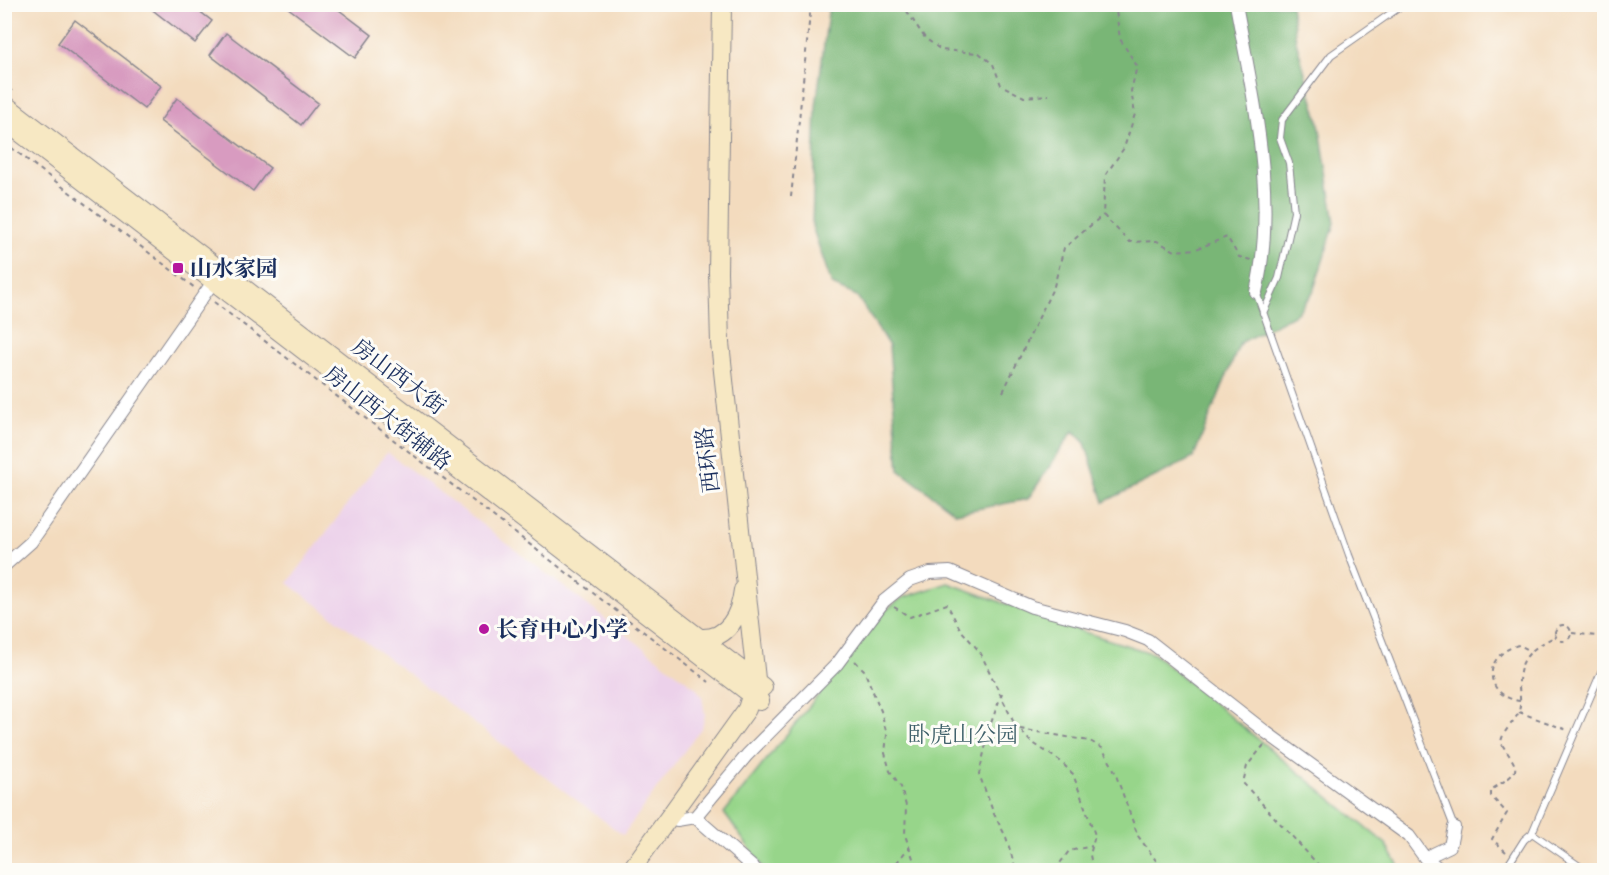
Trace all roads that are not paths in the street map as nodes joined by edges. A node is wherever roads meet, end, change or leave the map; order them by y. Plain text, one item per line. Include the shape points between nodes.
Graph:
1 (722, 4) edge
2 (730, 4) edge
3 (1236, 4) edge
4 (1404, 4) edge
5 (4, 104) edge
6 (4, 120) edge
7 (209, 288) junction
8 (1256, 292) joint
9 (1263, 314) junction
10 (4, 566) edge
11 (745, 571) junction
12 (700, 638) junction
13 (1605, 665) edge
14 (758, 691) junction
15 (686, 819) junction
16 (1454, 827) joint
17 (1532, 833) junction
18 (1425, 858) junction
19 (632, 870) edge
20 (642, 870) edge
21 (756, 870) edge
22 (1441, 870) edge
23 (1505, 870) edge
24 (1585, 870) edge

1 - 11 main road, 西环路 via 719,320
2 - 14 main road, 西环路 via 728,358 762,652
3 - 8 street via 1266,199
4 - 9 lane via 1331,55 1282,120 1280,138 1289,163 1294,212 1279,278
5 - 12 main road, 房山西大街
6 - 7 main road, 房山西大街
7 - 10 street via 31,543
7 - 14 main road, 房山西大街
8 - 9 lane
9 - 16 lane via 1349,555
11 - 12 main road via 733,621 718,636
11 - 14 main road, 西环路
12 - 14 main road, 房山西大街
13 - 17 lane
14 - 15 main road via 754,714
14 - 19 main road
15 - 18 street via 846,651 884,601 910,579 950,572 1032,607 1148,640 1409,836
15 - 20 main road
15 - 21 street
16 - 18 street via 1450,846
17 - 23 lane
17 - 24 lane
18 - 22 street

